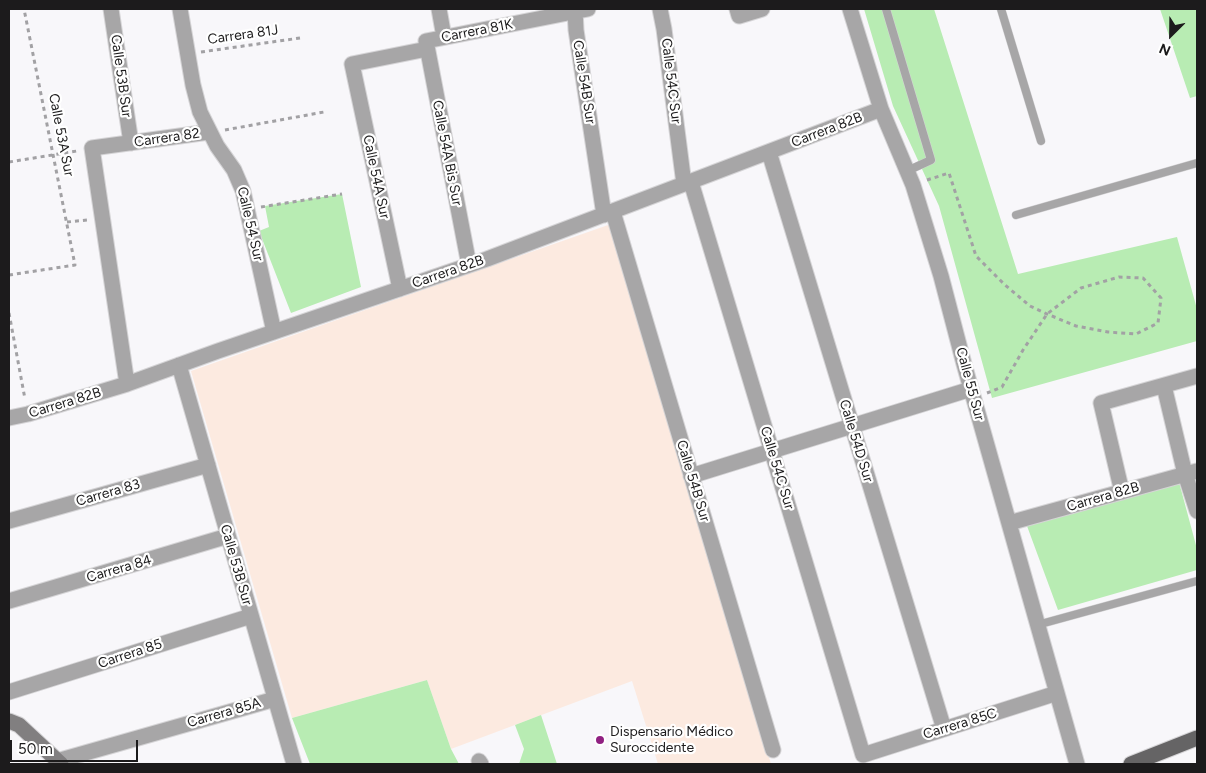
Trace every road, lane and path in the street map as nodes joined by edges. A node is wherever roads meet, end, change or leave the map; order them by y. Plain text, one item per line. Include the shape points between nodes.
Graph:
1 (24, 9) edge
2 (111, 9) edge
3 (180, 9) edge
4 (439, 9) edge
5 (660, 9) edge
6 (762, 9) edge
7 (850, 9) edge
8 (886, 9) edge
9 (1001, 9) edge
10 (579, 10) edge
11 (738, 12) edge
12 (523, 15) edge
13 (444, 37) junction
14 (300, 38) dead end
15 (426, 45) junction
16 (188, 54) junction
17 (352, 64) joint
18 (882, 109) junction
19 (324, 112) dead end
20 (209, 132) junction
21 (1041, 141) dead end
22 (131, 143) junction
23 (92, 148) junction
24 (769, 152) junction
25 (53, 155) junction
26 (9, 162) edge
27 (1197, 163) edge
28 (907, 170) junction
29 (688, 183) junction
30 (913, 185) junction
31 (342, 194) dead end
32 (247, 209) junction
33 (609, 213) junction
34 (1016, 215) dead end
35 (469, 265) junction
36 (9, 275) edge
37 (400, 289) junction
38 (9, 313) edge
39 (1047, 314) junction
40 (274, 332) junction
41 (179, 365) junction
42 (1197, 376) edge
43 (127, 384) junction
44 (1164, 386) junction
45 (972, 394) junction
46 (28, 414) junction
47 (9, 418) edge
48 (852, 426) junction
49 (772, 451) junction
50 (208, 465) junction
51 (1191, 472) edge
52 (692, 476) junction
53 (1122, 492) junction
54 (1197, 511) edge
55 (9, 521) edge
56 (1009, 523) junction
57 (228, 536) junction
58 (1197, 581) edge
59 (9, 601) edge
60 (251, 616) junction
61 (1038, 625) junction
62 (9, 692) edge
63 (1057, 694) junction
64 (275, 699) junction
65 (9, 721) edge
66 (944, 729) junction
67 (1197, 738) edge
68 (773, 750) dead end
69 (863, 755) joint
70 (59, 763) edge
71 (294, 764) edge
72 (1077, 764) edge
73 (1131, 764) edge

1 - 25 path, Calle 53A Sur
2 - 22 street, Calle 53B Sur
3 - 16 street, Calle 54 Sur
4 - 13 street
5 - 29 street, Calle 54C Sur
6 - 11 street
7 - 18 street, Calle 55 Sur
8 - 28 lane via 931,160
9 - 21 lane
10 - 12 street, Carrera 81K
10 - 33 street, Calle 54B Sur via 576,30
12 - 13 street, Carrera 81K
13 - 15 street, Carrera 81K
14 - 16 path, Carrera 81J
15 - 17 street, Carrera 81K
15 - 35 street, Calle 54A Bis Sur
16 - 20 street, Calle 54 Sur via 196,99
17 - 37 street, Calle 54A Sur
18 - 24 street, Carrera 82B
18 - 28 street, Calle 55 Sur
19 - 20 path, Carrera 82
20 - 22 street, Carrera 82
20 - 32 street, Calle 54 Sur via 239,179
22 - 23 street, Carrera 82
23 - 25 path
23 - 43 street
24 - 29 street, Carrera 82B
24 - 48 street, Calle 54D Sur
25 - 26 path
25 - 36 path, Calle 53A Sur via 75,265
27 - 34 lane
28 - 30 street, Calle 55 Sur
29 - 33 street, Carrera 82B
29 - 49 street, Calle 54C Sur
30 - 39 path via 949,173 976,256 1030,306
30 - 45 street, Calle 55 Sur
31 - 32 path
32 - 40 street, Calle 54 Sur
33 - 35 street, Carrera 82B
33 - 52 street, Calle 54B Sur
35 - 37 street, Carrera 82B
37 - 40 street, Carrera 82B
38 - 46 path
39 - 39 path via 1081,288 1119,277 1143,278 1161,298 1158,323 1136,334 1076,326
39 - 45 path via 1002,387
40 - 41 street, Carrera 82B
41 - 43 street, Carrera 82B
41 - 50 street, Calle 53B Sur
42 - 44 street
43 - 46 street, Carrera 82B
44 - 51 street
44 - 53 street via 1101,404
45 - 48 street
45 - 56 street, Calle 55 Sur
46 - 47 street, Carrera 82B
48 - 49 street
48 - 66 street, Calle 54D Sur
49 - 52 street
49 - 69 street, Calle 54C Sur
50 - 55 street, Carrera 83
50 - 57 street, Calle 53B Sur
51 - 53 street, Carrera 82B
51 - 54 street
52 - 68 street, Calle 54B Sur
53 - 56 street, Carrera 82B
56 - 61 street, Calle 55 Sur
57 - 59 street, Carrera 84
57 - 60 street, Calle 53B Sur
58 - 61 lane
60 - 62 street, Carrera 85
60 - 64 street, Calle 53B Sur
61 - 63 street, Calle 55 Sur
63 - 66 street, Carrera 85C
63 - 72 street, Calle 55 Sur
64 - 70 street, Carrera 85A
64 - 71 street, Calle 53B Sur
65 - 70 street via 19,725
66 - 69 street, Carrera 85C
67 - 73 main road

